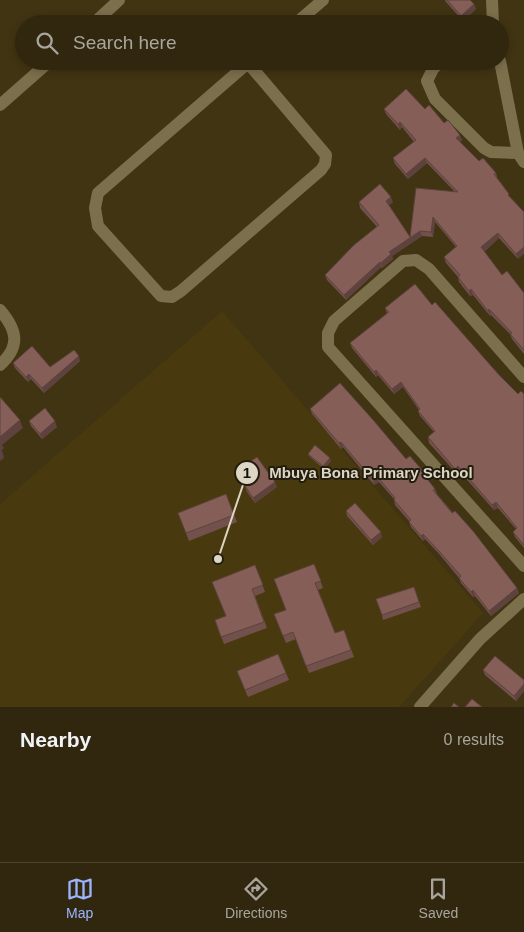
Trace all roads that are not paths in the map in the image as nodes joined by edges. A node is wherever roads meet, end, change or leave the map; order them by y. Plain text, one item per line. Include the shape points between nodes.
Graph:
1 (120, 0) edge
2 (323, 0) edge
3 (492, 0) edge
4 (102, 15) edge
5 (306, 15) edge
6 (493, 15) edge
7 (40, 70) edge
8 (240, 70) edge
9 (256, 70) edge
10 (432, 70) edge
11 (502, 70) edge
12 (0, 105) edge
13 (521, 158) edge
14 (0, 310) edge
15 (0, 364) edge
16 (524, 377) edge
17 (524, 566) edge
18 (524, 599) edge
19 (420, 707) edge

1 - 4 street
2 - 5 street
3 - 6 street
7 - 12 street
8 - 9 street via 98,193 95,208 98,226 161,296 172,297 181,291 325,164 326,155
10 - 13 street via 427,81 435,99 484,148
11 - 13 street
14 - 15 street via 10,322 15,338 10,356
16 - 17 street via 429,269 416,260 403,261 334,321 328,334 328,347
18 - 19 street via 480,639

